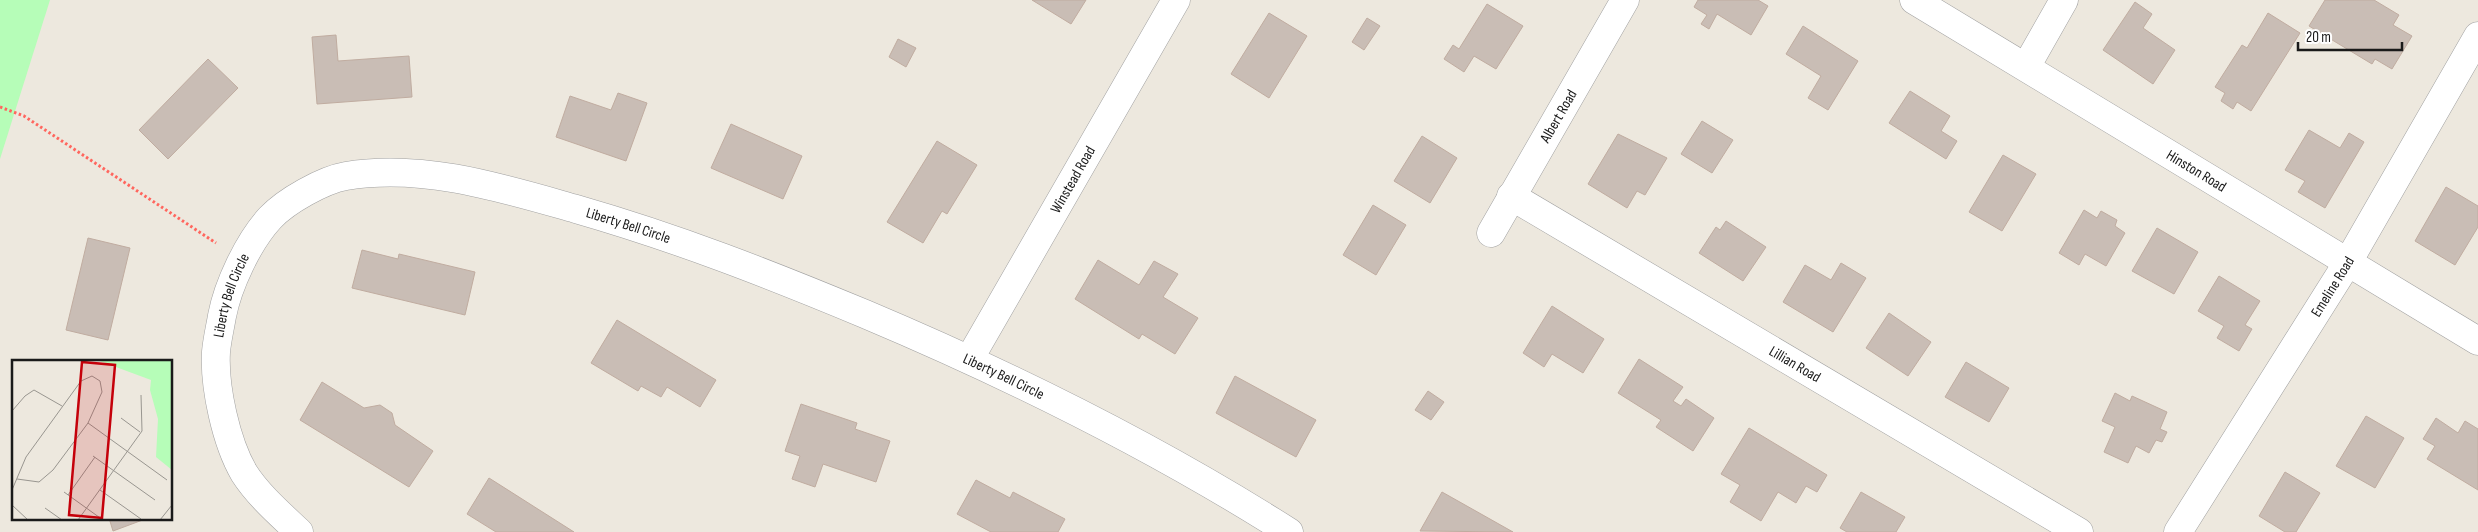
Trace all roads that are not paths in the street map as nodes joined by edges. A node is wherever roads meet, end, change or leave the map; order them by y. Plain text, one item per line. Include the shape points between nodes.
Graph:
1 (1176, 0) edge
2 (1625, 0) edge
3 (1914, 0) edge
4 (2064, 0) edge
5 (2478, 36) edge
6 (2026, 67) junction
7 (1512, 196) junction
8 (1491, 233) dead end
9 (2348, 262) junction
10 (2478, 341) edge
11 (970, 358) junction
12 (299, 532) edge
13 (1289, 532) edge
14 (2079, 532) edge
15 (2178, 532) edge

1 - 11 street, Winstead Road
2 - 7 street, Albert Road
3 - 6 street, Hinston Road
4 - 6 street
5 - 9 street, Emeline Road
6 - 9 street, Hinston Road
7 - 8 street, Albert Road
7 - 14 street, Lillian Road
9 - 10 street, Hinston Road
9 - 15 street, Emeline Road
11 - 12 street, Liberty Bell Circle via 762,271 672,238 540,199 450,178 392,171 341,176 304,193 270,218 241,260 224,306 216,354 221,405 244,473 272,507
11 - 13 street, Liberty Bell Circle via 1091,419

